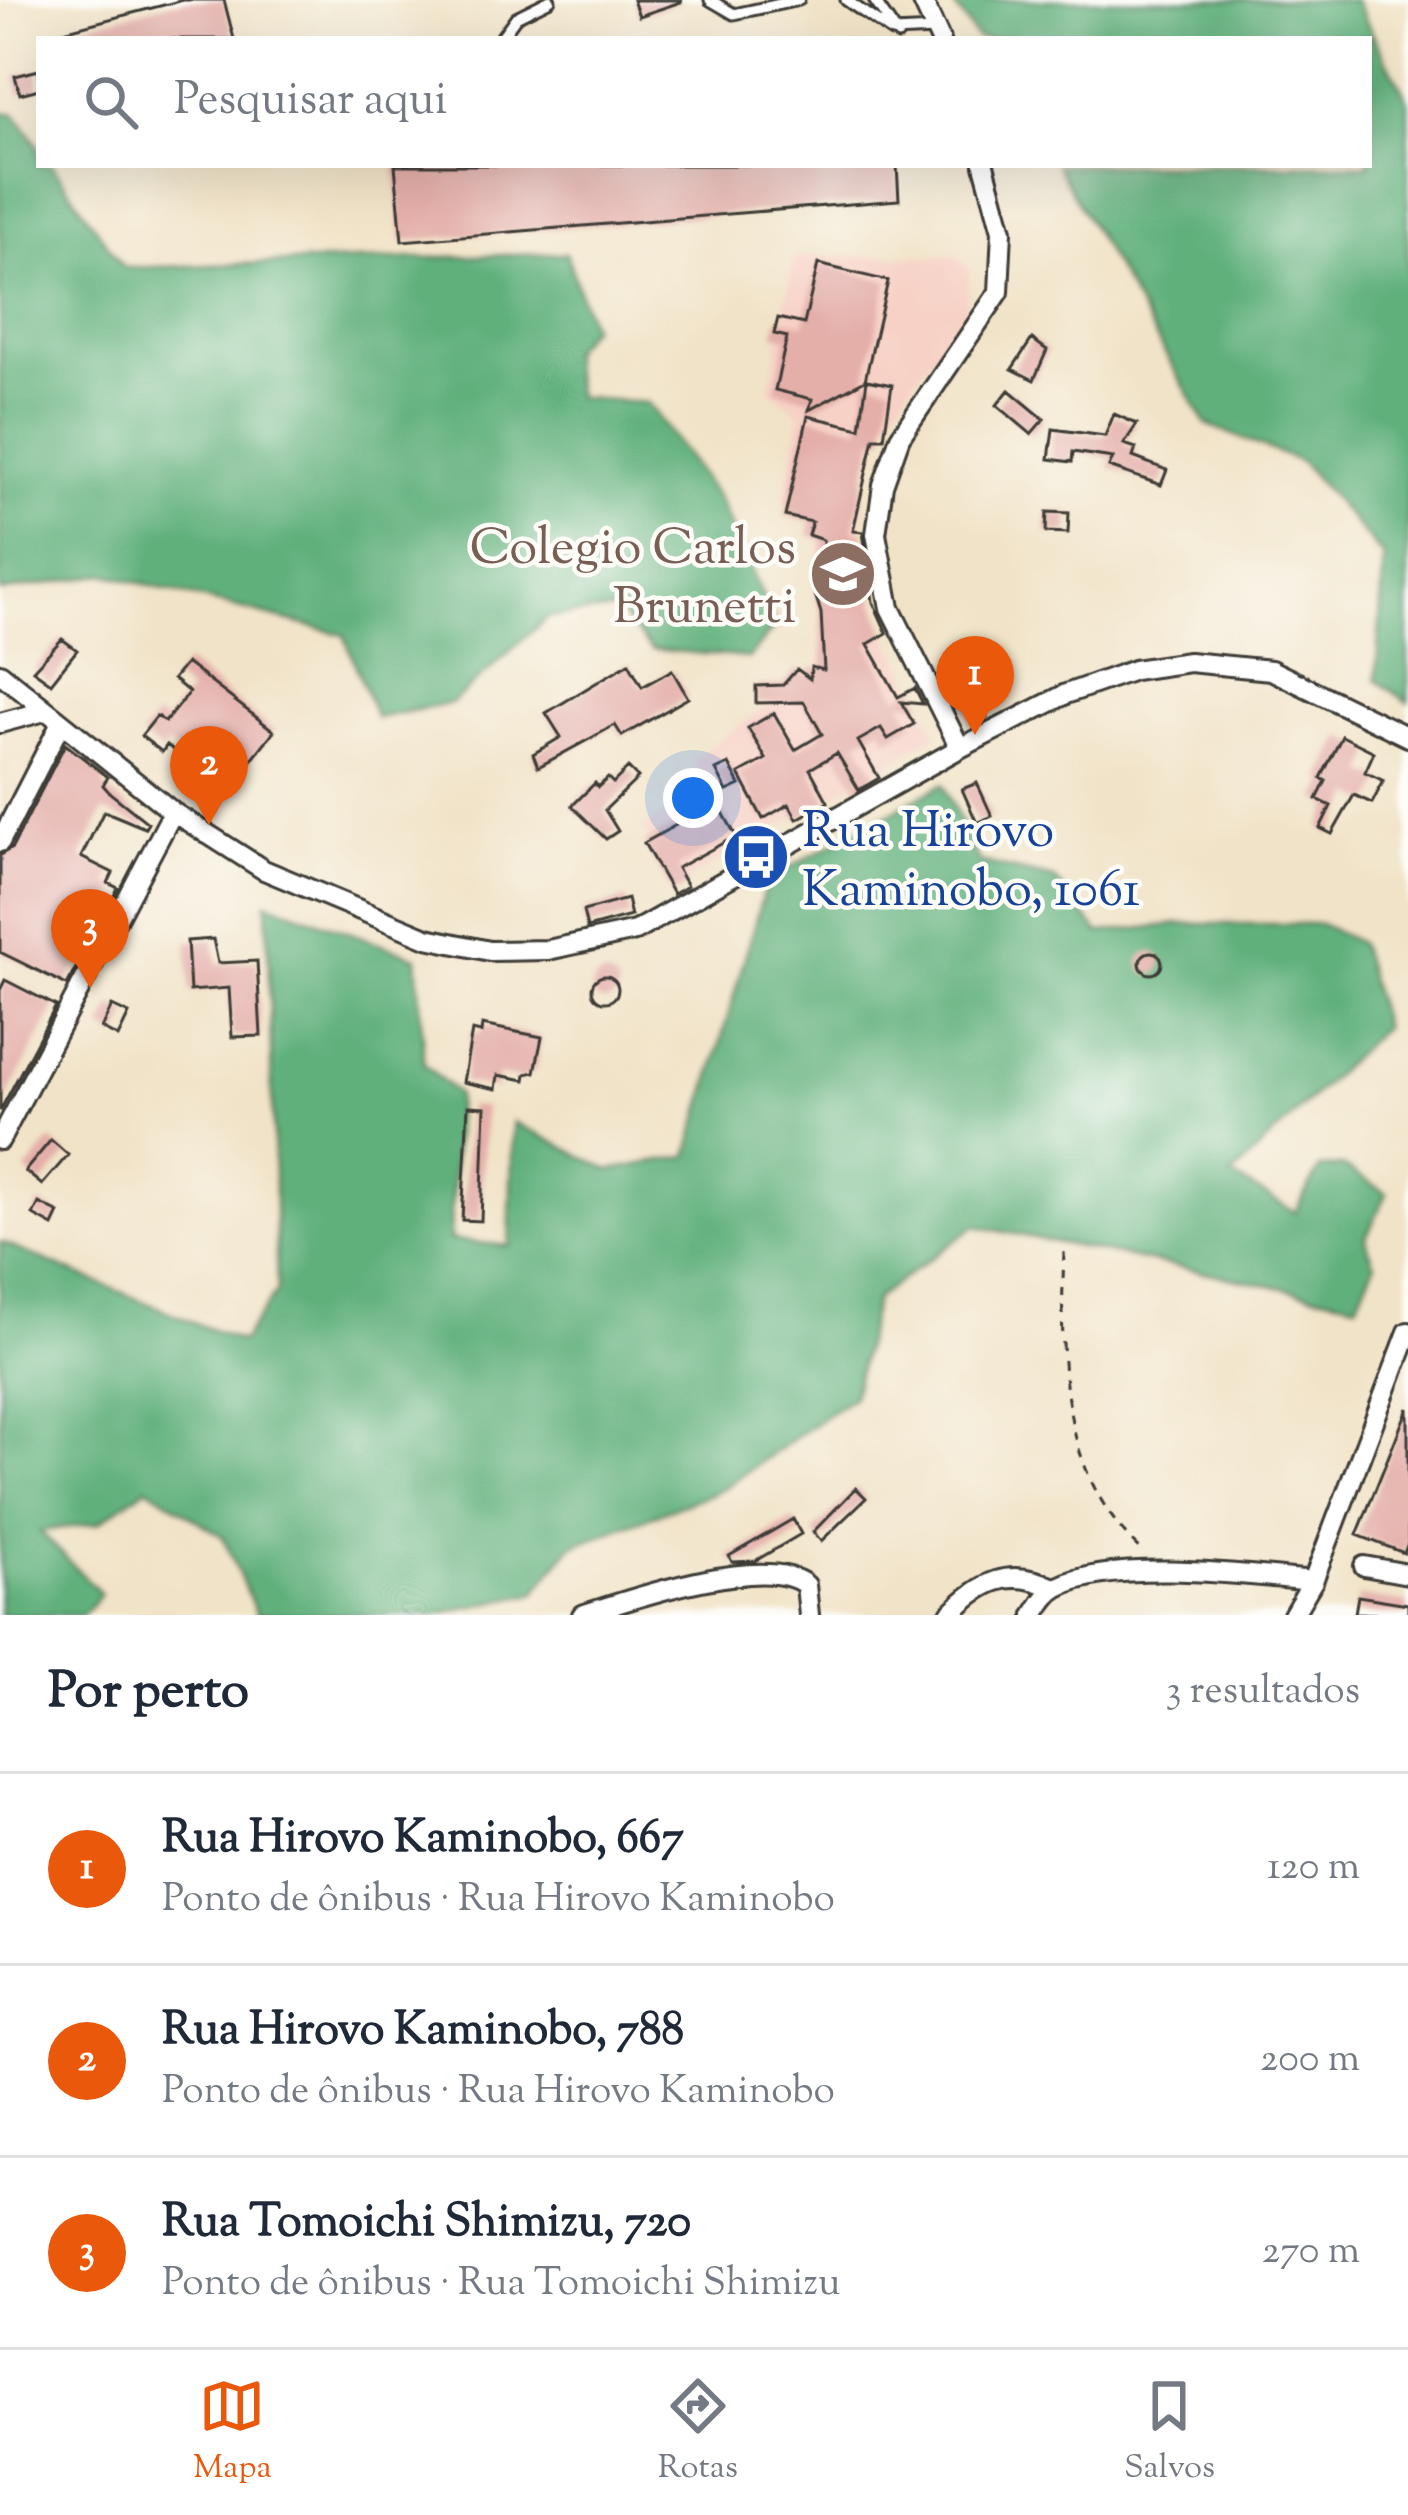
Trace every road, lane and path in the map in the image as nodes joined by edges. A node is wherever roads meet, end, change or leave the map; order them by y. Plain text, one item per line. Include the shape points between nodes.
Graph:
1 (550, 0) edge
2 (710, 0) edge
3 (799, 0) edge
4 (846, 0) edge
5 (874, 0) edge
6 (922, 0) edge
7 (898, 34) junction
8 (938, 34) edge
9 (502, 36) edge
10 (985, 168) edge
11 (0, 674) edge
12 (53, 718) junction
13 (0, 723) edge
14 (1408, 737) edge
15 (960, 748) junction
16 (173, 812) junction
17 (0, 842) edge
18 (0, 1140) edge
19 (1064, 1252) dead end
20 (1408, 1332) edge
21 (1364, 1566) dead end
22 (1171, 1569) junction
23 (1408, 1574) edge
24 (1313, 1581) junction
25 (1054, 1588) junction
26 (582, 1615) edge
27 (809, 1615) edge
28 (949, 1615) edge
29 (1034, 1615) edge
30 (1293, 1615) edge

1 - 9 lane via 511,21
2 - 3 lane via 719,10 746,14
4 - 7 lane
5 - 7 lane
6 - 8 street
7 - 8 lane
10 - 15 street via 1002,231 999,292 900,437 877,534 882,586 898,630
11 - 12 street
12 - 13 street
12 - 16 street
12 - 17 street
14 - 15 street via 1271,670 1189,662 1100,680
15 - 16 street via 635,931 548,950 427,938 265,870
16 - 18 street
19 - 22 path via 1063,1376 1076,1444 1119,1527
20 - 24 street
21 - 23 street
22 - 24 street
22 - 25 street
24 - 30 street
25 - 28 street via 998,1578
25 - 29 street
26 - 27 street via 677,1586 780,1574 806,1585

